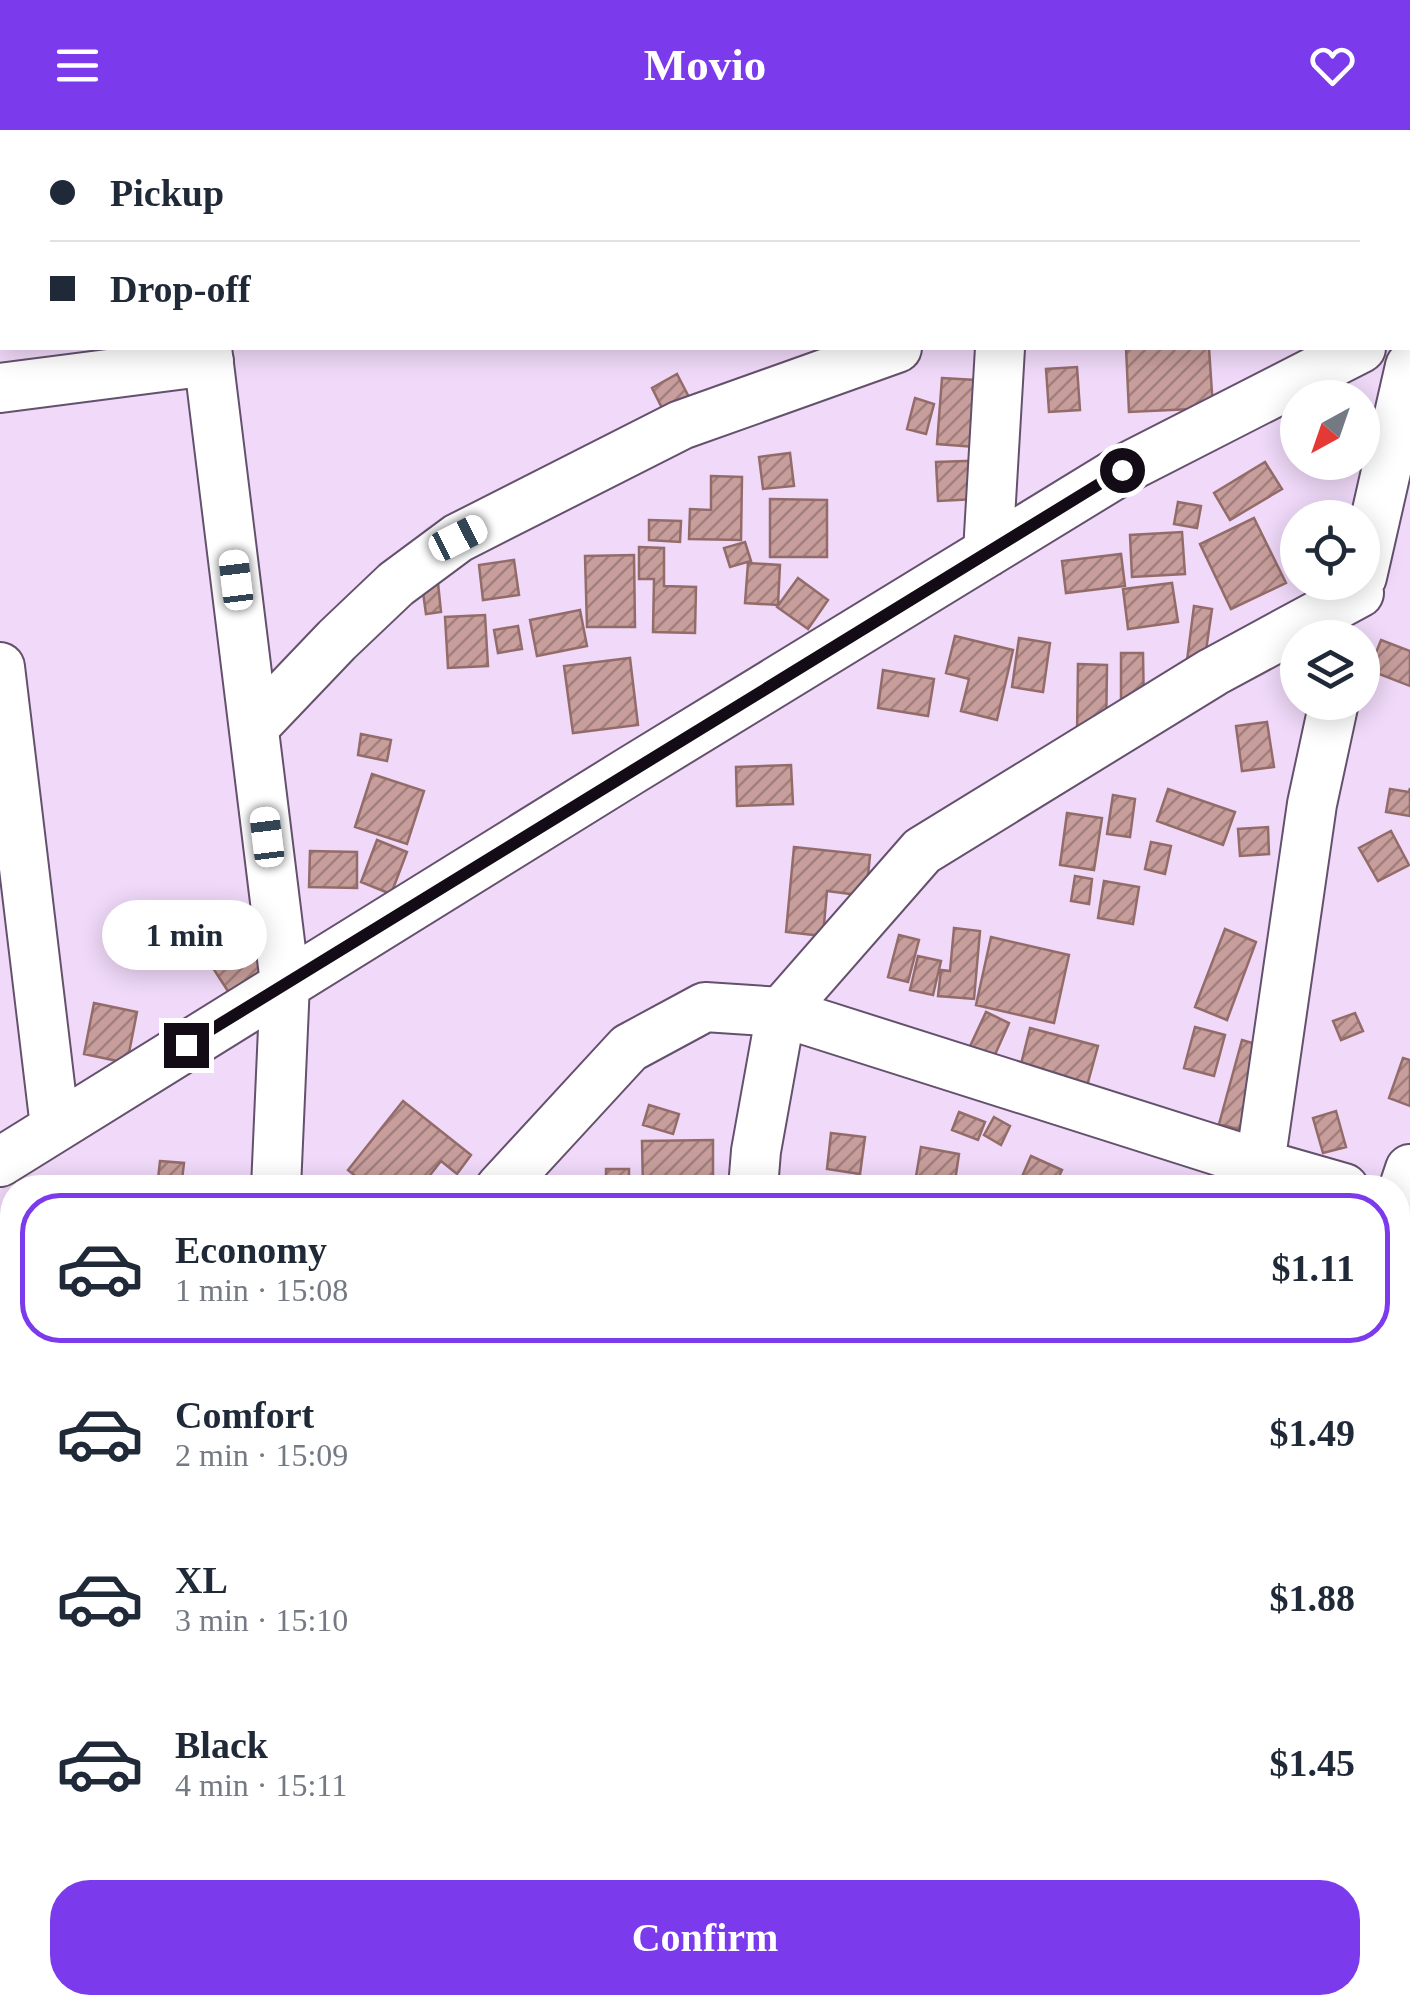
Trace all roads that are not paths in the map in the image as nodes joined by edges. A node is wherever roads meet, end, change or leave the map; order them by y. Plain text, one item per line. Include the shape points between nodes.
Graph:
1 (891, 350) edge
2 (1000, 350) edge
3 (1358, 350) edge
4 (213, 352) edge
5 (1410, 366) edge
6 (0, 388) edge
7 (1380, 500) edge
8 (988, 552) junction
9 (1354, 600) edge
10 (0, 667) edge
11 (1330, 720) edge
12 (254, 727) junction
13 (16, 929) edge
14 (285, 983) junction
15 (781, 1012) junction
16 (55, 1127) junction
17 (0, 1162) edge
18 (1260, 1164) junction
19 (277, 1175) edge
20 (512, 1175) edge
21 (754, 1175) edge
22 (1298, 1175) edge

1 - 12 street via 681,425 458,538 396,584
2 - 8 street
3 - 8 street via 1122,470
4 - 6 street
4 - 12 street
5 - 7 street
8 - 14 street
9 - 15 street via 1214,672 922,851
10 - 13 street
11 - 18 street
12 - 14 street
13 - 16 street
14 - 16 street
14 - 19 street
15 - 18 street
15 - 20 street via 706,1007 629,1048
15 - 21 street
16 - 17 street
18 - 22 street

